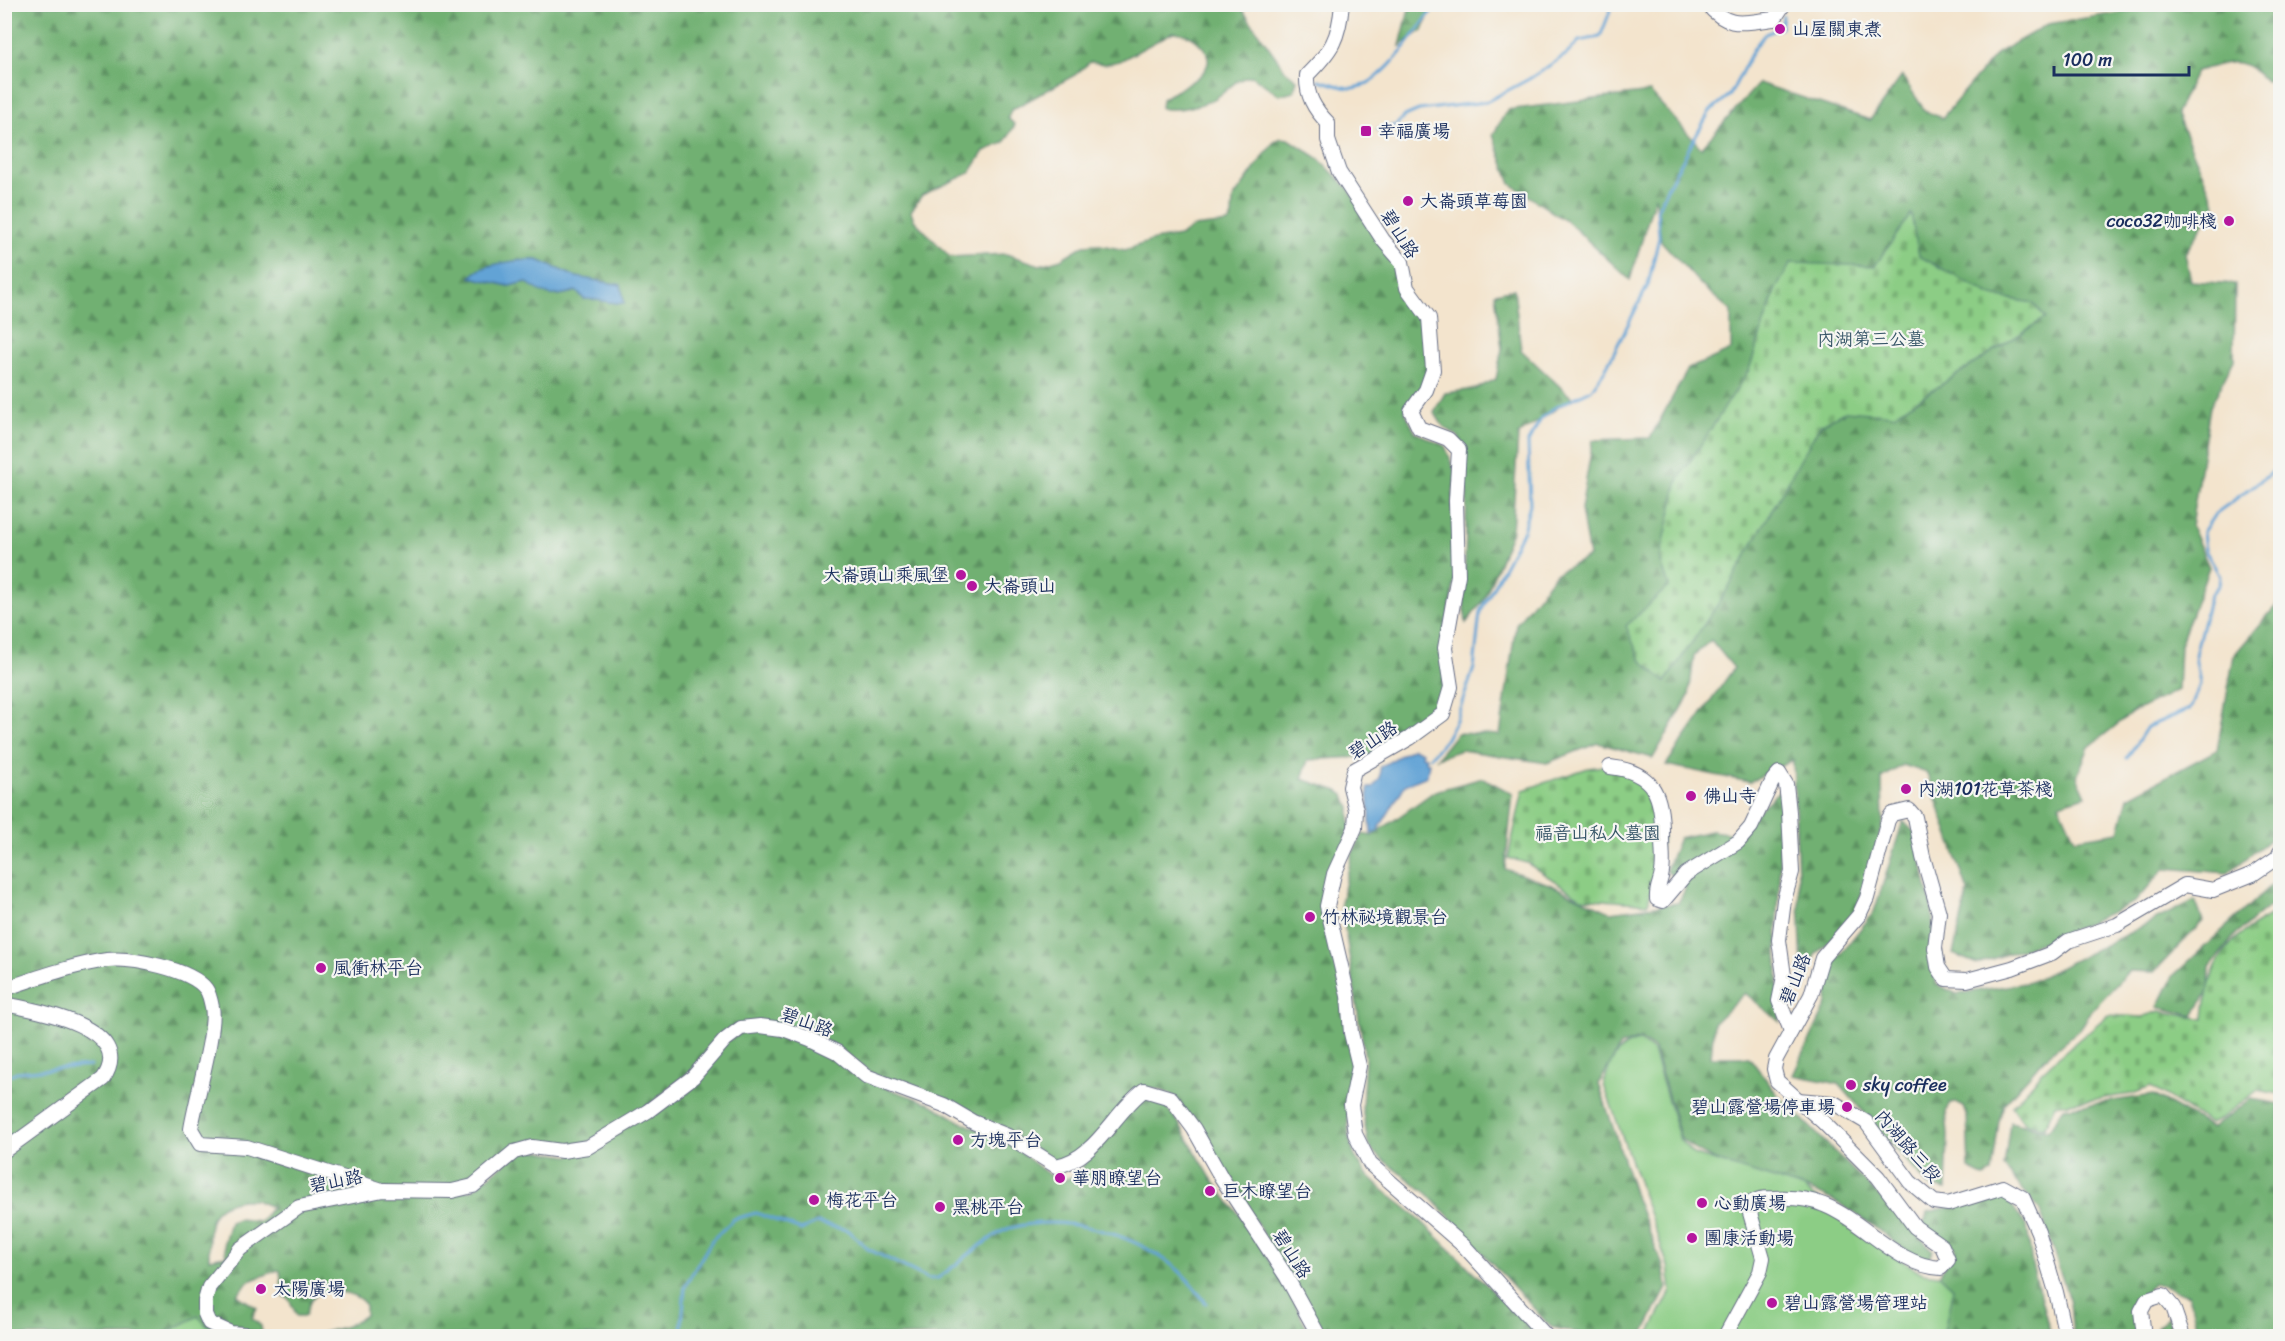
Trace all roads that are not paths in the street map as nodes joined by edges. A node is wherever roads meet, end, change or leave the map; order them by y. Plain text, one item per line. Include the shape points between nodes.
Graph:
1 (1342, 4) edge
2 (1707, 4) edge
3 (1784, 4) edge
4 (1610, 767) dead end
5 (2280, 852) edge
6 (4, 989) edge
7 (4, 1004) edge
8 (1791, 1030) junction
9 (1798, 1100) junction
10 (4, 1151) edge
11 (383, 1190) junction
12 (271, 1336) edge
13 (1318, 1336) edge
14 (1546, 1336) edge
15 (1725, 1336) edge
16 (2066, 1336) edge
17 (2144, 1336) edge
18 (2183, 1336) edge

1 - 14 street, 碧山路 via 1339,32 1329,53 1307,75 1311,100 1328,123 1328,140 1336,165 1383,240 1402,262 1407,288 1429,318 1433,370 1412,411 1419,428 1448,439 1459,450 1455,524 1458,575 1445,648 1451,687 1443,714 1354,770 1350,787 1356,810 1354,828 1334,874 1327,906 1359,1066 1351,1105 1356,1134 1370,1164 1465,1247
2 - 3 street via 1727,22 1740,23 1774,18
4 - 8 street via 1631,769 1649,782 1659,799 1663,812 1662,874 1656,888 1657,899 1663,902 1686,874 1738,842 1779,773 1786,784 1790,812 1792,872 1779,940 1784,976 1779,1001
5 - 8 street, 碧山路 via 2253,874 2213,890 2185,885 2117,925 2068,941 2052,953 1966,980 1946,979 1938,967 1935,948 1939,912 1916,817 1909,810 1898,811 1888,820 1874,881 1859,915 1822,958 1811,995
6 - 11 street via 108,960 138,962 193,978 207,990 213,1008 191,1129 200,1144 247,1147
7 - 10 street via 79,1023 110,1050 111,1067 103,1079
8 - 9 street, 碧山路 via 1774,1069 1777,1081
9 - 15 street, 碧山路 via 1878,1177 1915,1227 1942,1246 1948,1260 1941,1268 1907,1258 1825,1205 1800,1198 1758,1199 1748,1206 1762,1248 1760,1272
9 - 16 street, 內湖路三段 via 1834,1103 1866,1122 1910,1182 1934,1202 1948,1204 2002,1187 2023,1198 2038,1232
11 - 12 street, 碧山路 via 299,1207 240,1249 220,1271 205,1301 209,1323 231,1333
11 - 13 street, 碧山路 via 452,1191 473,1186 514,1152 532,1147 562,1151 588,1147 648,1111 693,1077 725,1040 741,1028 783,1029 837,1052 866,1076 944,1105 1008,1136 1056,1166 1083,1153 1144,1090 1171,1098 1286,1276
17 - 18 street via 2141,1311 2147,1300 2163,1295 2173,1307

